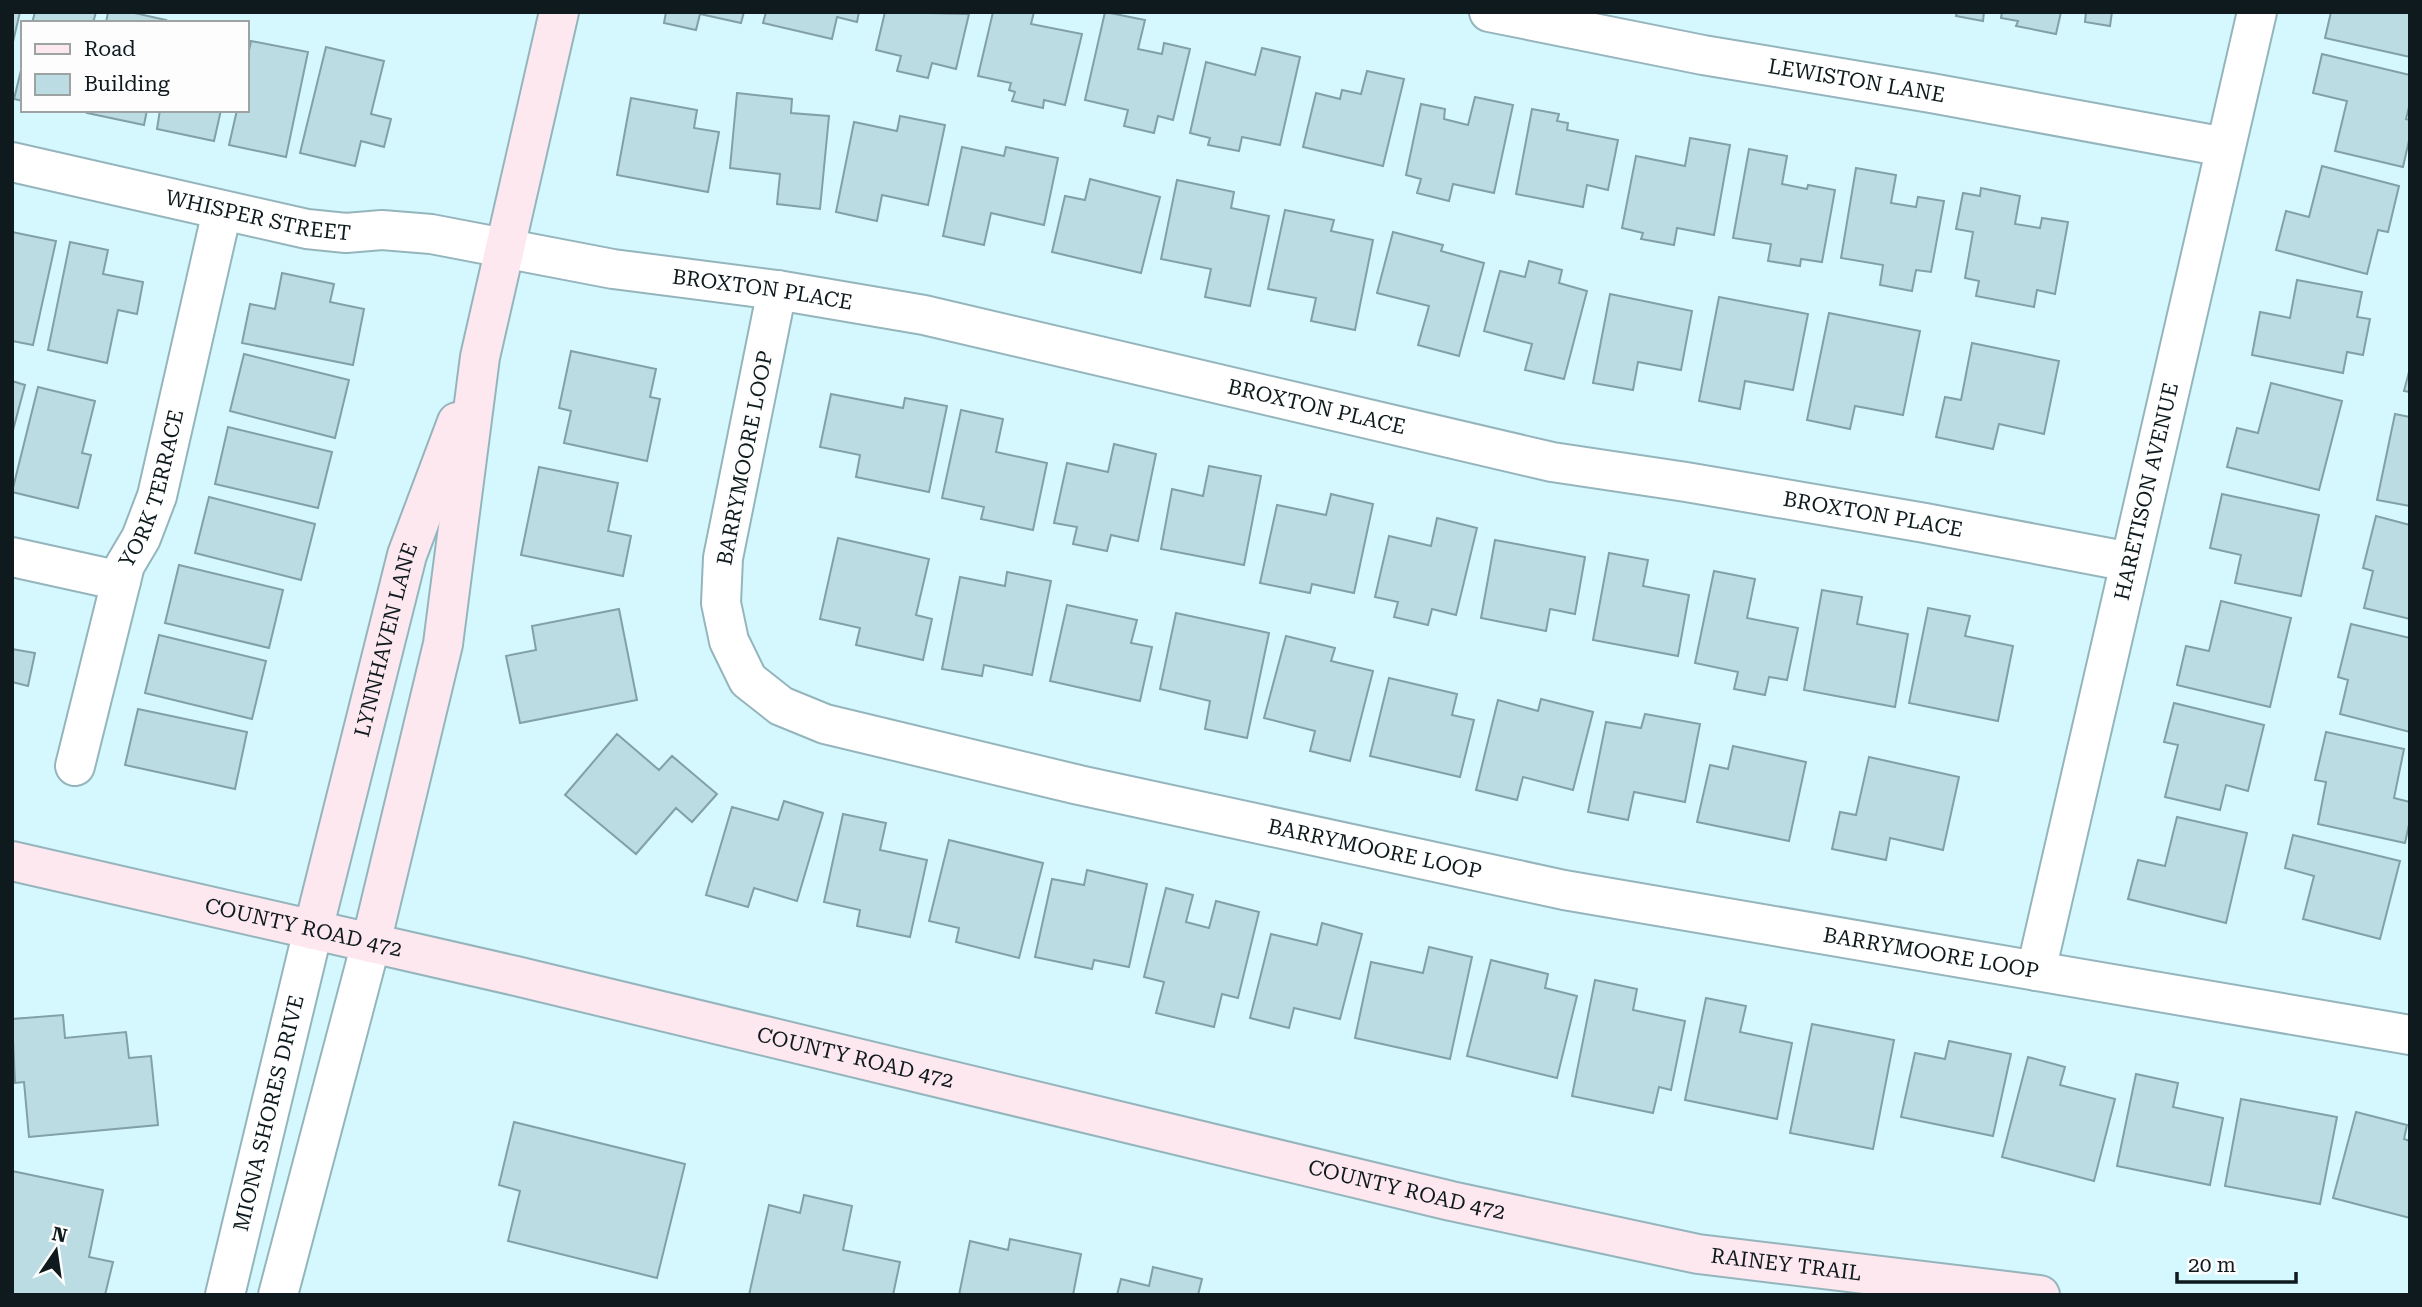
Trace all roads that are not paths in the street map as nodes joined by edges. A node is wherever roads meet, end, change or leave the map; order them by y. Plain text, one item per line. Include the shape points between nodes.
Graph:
1 (559, 12) edge
2 (1489, 12) edge
3 (2256, 12) edge
4 (2225, 148) junction
5 (12, 162) edge
6 (222, 211) junction
7 (505, 250) junction
8 (777, 290) junction
9 (480, 358) junction
10 (12, 558) edge
11 (2130, 562) junction
12 (121, 581) junction
13 (75, 766) dead end
14 (12, 861) edge
15 (313, 930) junction
16 (371, 943) junction
17 (2036, 971) junction
18 (2410, 1035) edge
19 (1698, 1254) junction
20 (225, 1295) edge
21 (278, 1295) edge
22 (1816, 1295) edge
23 (2040, 1295) edge

1 - 7 street, LYNNHAVEN LANE
2 - 4 street, LEWISTON LANE
3 - 4 street, HARETISON AVENUE
4 - 11 street, HARETISON AVENUE
5 - 6 street, WHISPER STREET
6 - 7 street, WHISPER STREET via 307,229 432,234
6 - 12 street, YORK TERRACE via 157,496
7 - 8 street, BROXTON PLACE
7 - 9 street, LYNNHAVEN LANE
8 - 11 street, BROXTON PLACE via 924,315 1552,462
8 - 17 street, BARRYMOORE LOOP via 723,558 721,603 729,641 748,680 781,706 825,724 1406,857 1564,890
9 - 15 street, LYNNHAVEN LANE via 407,555
9 - 16 street, LYNNHAVEN LANE via 443,644
10 - 12 street
11 - 17 street, HARETISON AVENUE
12 - 13 street, YORK TERRACE
14 - 15 street, COUNTY ROAD 472
15 - 16 street, COUNTY ROAD 472
15 - 20 street, MIONA SHORES DRIVE
16 - 19 street, COUNTY ROAD 472 via 1451,1201
16 - 21 street
17 - 18 street, BARRYMOORE LOOP
19 - 22 street, RAINEY TRAIL
19 - 23 street, RAINEY TRAIL

